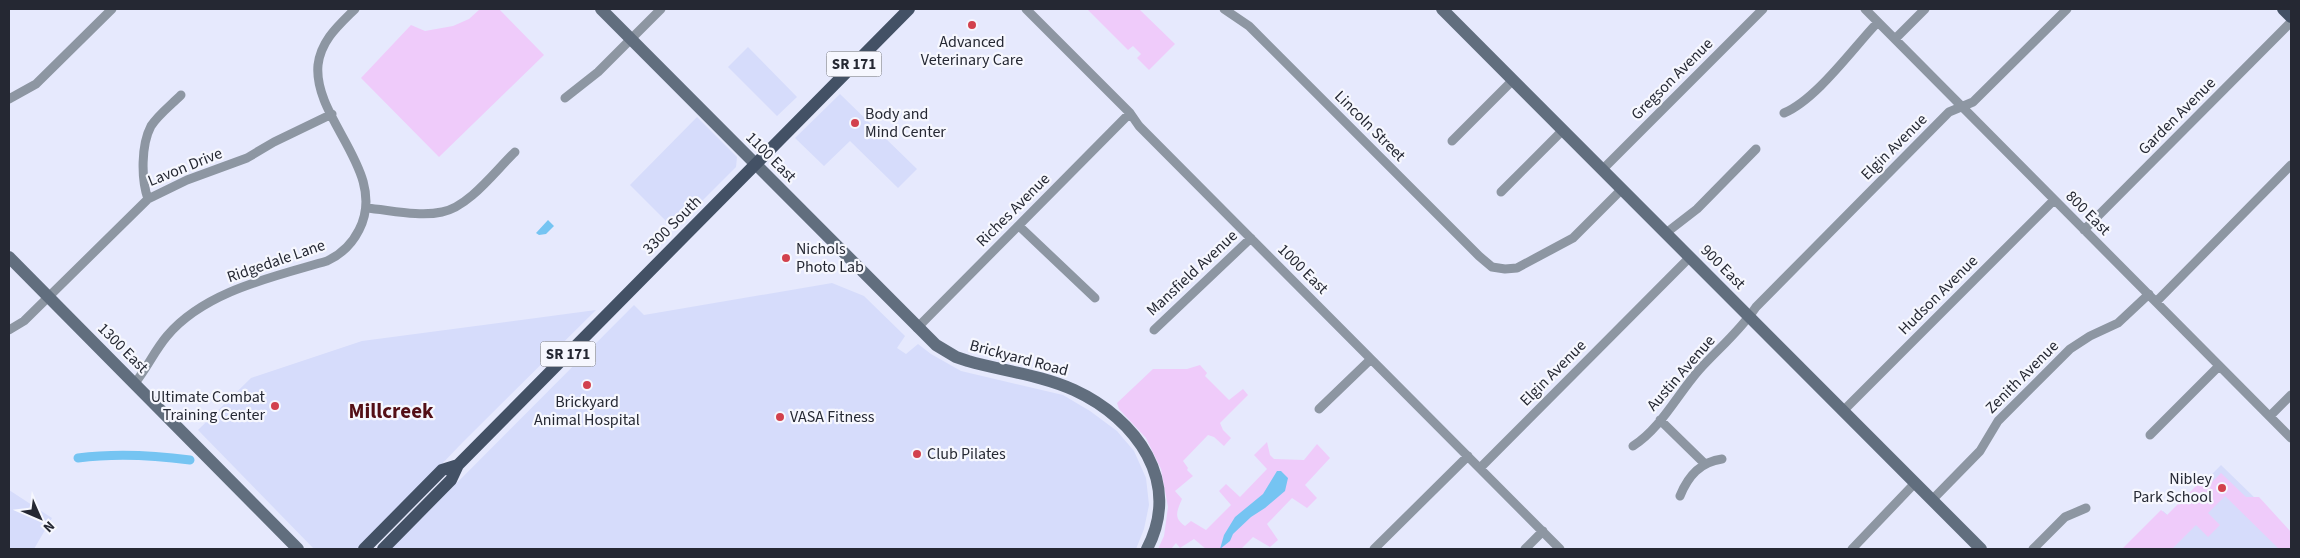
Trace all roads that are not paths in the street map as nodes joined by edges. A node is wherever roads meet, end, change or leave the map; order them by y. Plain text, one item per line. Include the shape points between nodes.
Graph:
1 (112, 9) edge
2 (356, 9) edge
3 (601, 9) edge
4 (661, 9) edge
5 (909, 9) edge
6 (1026, 9) edge
7 (1224, 9) edge
8 (1442, 9) edge
9 (1763, 9) edge
10 (1865, 9) edge
11 (1925, 9) edge
12 (2067, 9) edge
13 (2283, 9) edge
14 (2291, 17) edge
15 (1878, 22) junction
16 (2291, 22) edge
17 (631, 38) junction
18 (1895, 38) junction
19 (1513, 80) junction
20 (181, 95) dead end
21 (565, 98) dead end
22 (9, 99) edge
23 (1961, 107) junction
24 (1130, 113) junction
25 (1784, 113) dead end
26 (332, 114) junction
27 (1563, 130) junction
28 (1452, 141) dead end
29 (1756, 149) dead end
30 (515, 152) dead end
31 (755, 164) junction
32 (2291, 165) edge
33 (1602, 170) junction
34 (1622, 189) junction
35 (1501, 192) dead end
36 (148, 199) junction
37 (2054, 200) junction
38 (366, 208) junction
39 (1020, 226) junction
40 (2084, 230) junction
41 (1666, 233) junction
42 (1251, 238) junction
43 (9, 257) edge
44 (1690, 257) junction
45 (2149, 294) junction
46 (48, 297) junction
47 (1094, 298) dead end
48 (2156, 302) junction
49 (1750, 317) junction
50 (918, 328) junction
51 (9, 330) edge
52 (1154, 330) dead end
53 (1371, 359) junction
54 (2219, 366) junction
55 (135, 383) junction
56 (2291, 395) edge
57 (1319, 409) dead end
58 (1843, 411) junction
59 (2270, 416) junction
60 (1660, 420) junction
61 (2150, 435) dead end
62 (2291, 438) edge
63 (1633, 446) dead end
64 (1468, 456) junction
65 (1722, 459) dead end
66 (1704, 463) junction
67 (458, 465) junction
68 (1480, 468) junction
69 (1915, 483) junction
70 (1680, 496) dead end
71 (1932, 500) junction
72 (2086, 508) dead end
73 (1543, 532) junction
74 (298, 549) edge
75 (364, 549) edge
76 (383, 549) edge
77 (1147, 549) edge
78 (1374, 549) edge
79 (1525, 549) edge
80 (1560, 549) edge
81 (1852, 549) edge
82 (1981, 549) edge
83 (2033, 549) edge

1 - 22 street via 36,84
2 - 26 street, Ridgedale Lane via 330,34 319,59 320,84
3 - 17 street, 1100 East
4 - 17 street
5 - 31 main road, 3300 South / SR 171
6 - 24 street, 1000 East
7 - 34 street, Lincoln Street via 1250,26 1492,267 1516,268 1573,238
8 - 19 street, 900 East
9 - 33 street, Gregson Avenue
10 - 15 street, 800 East
11 - 18 street
12 - 23 street, Elgin Avenue via 1973,102
13 - 14 main road
15 - 18 street, 800 East
15 - 25 street via 1798,108
16 - 40 street, Garden Avenue
17 - 21 street via 598,72
17 - 31 street, 1100 East
18 - 23 street, 800 East
19 - 27 street, 900 East
19 - 28 street
20 - 36 street via 149,131 143,178
23 - 37 street, 800 East
23 - 49 street, Elgin Avenue via 1949,112 1756,307
24 - 39 street, Riches Avenue
24 - 42 street, 1000 East via 1139,126
26 - 36 street, Lavon Drive via 240,161 187,180
26 - 38 street, Ridgedale Lane via 365,185
27 - 33 street, 900 East
27 - 35 street
29 - 41 street via 1697,209
30 - 38 street via 467,200 450,210 429,213
31 - 50 street, 1100 East
31 - 67 main road, 3300 South / SR 171
32 - 48 street
33 - 34 street, 900 East
34 - 41 street, 900 East
36 - 46 street, Lavon Drive via 127,216
37 - 40 street, 800 East
37 - 58 street, Hudson Avenue
38 - 55 street, Ridgedale Lane via 355,237 334,258 224,294 194,310 166,336
39 - 47 street
39 - 50 street, Riches Avenue
40 - 45 street, 800 East
41 - 44 street, 900 East
42 - 52 street, Mansfield Avenue
42 - 53 street, 1000 East
43 - 46 street, 1300 East
44 - 49 street, 900 East
44 - 68 street, Elgin Avenue
45 - 48 street, 800 East
45 - 71 street, Zenith Avenue via 2118,323 2070,349 1998,421 1975,457
46 - 51 street, Lavon Drive via 24,321
46 - 55 street, 1300 East
48 - 54 street, 800 East
49 - 58 street, 900 East
49 - 60 street, Austin Avenue via 1698,372
50 - 77 street, Brickyard Road via 936,345 956,357 1073,390 1106,409 1128,428 1152,462 1158,490 1158,516
53 - 57 street
53 - 64 street, 1000 East
54 - 59 street, 800 East
54 - 61 street
55 - 74 street, 1300 East
56 - 59 street
58 - 69 street, 900 East
59 - 62 street, 800 East
60 - 63 street, Austin Avenue
60 - 66 street
64 - 68 street, 1000 East
64 - 78 street
65 - 66 street
66 - 70 street via 1686,483
67 - 75 main road, 3300 South / SR 171 via 442,470
67 - 76 main road, 3300 South / SR 171 via 451,480
68 - 73 street, 1000 East
69 - 71 street, 900 East
69 - 81 street
71 - 82 street, 900 East
72 - 83 street via 2065,517
73 - 79 street
73 - 80 street, 1000 East

